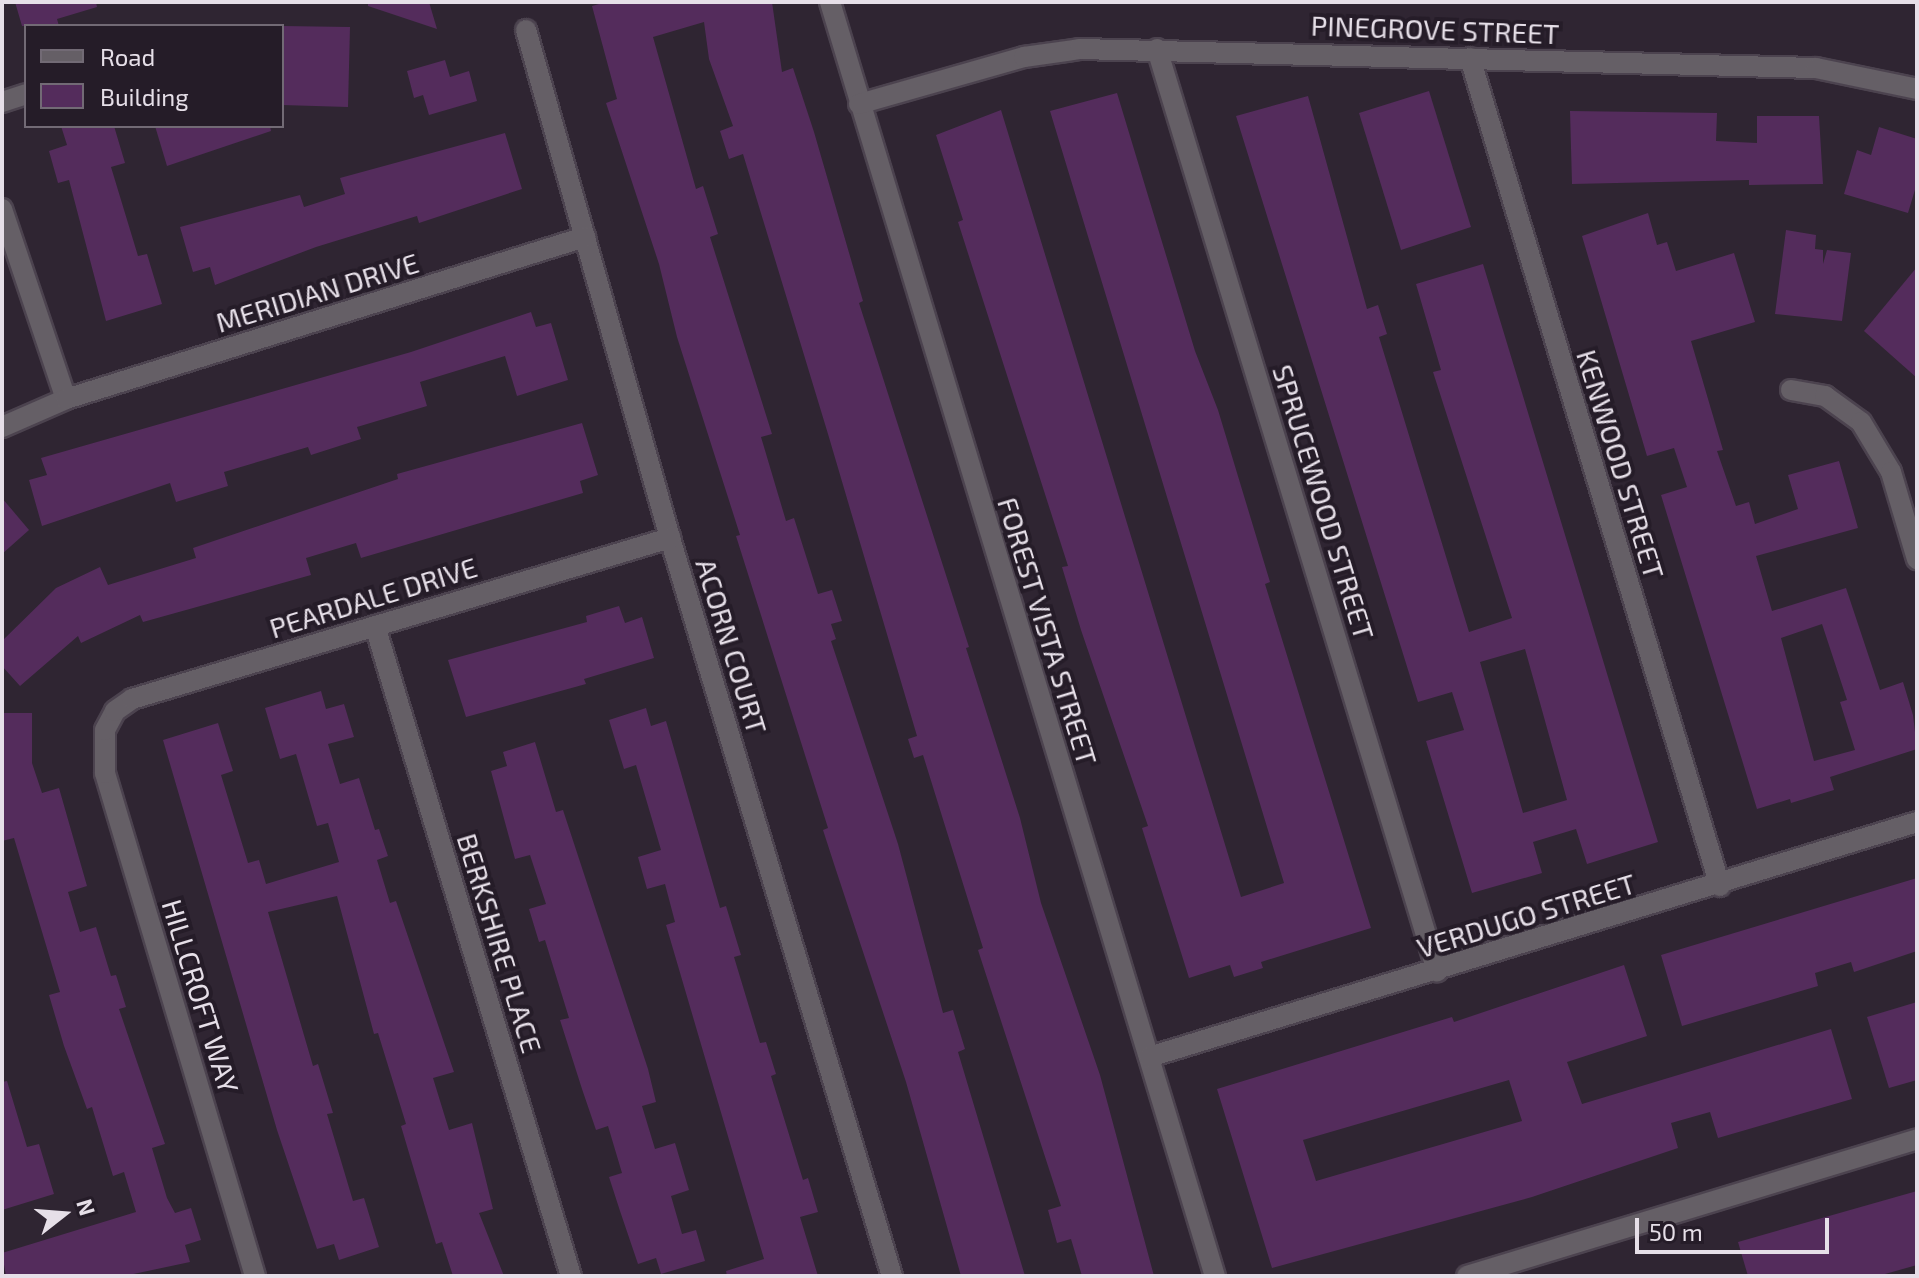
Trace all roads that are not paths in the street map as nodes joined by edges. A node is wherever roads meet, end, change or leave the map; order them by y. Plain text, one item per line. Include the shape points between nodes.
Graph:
1 (830, 2) edge
2 (526, 30) dead end
3 (1157, 49) junction
4 (1470, 58) junction
5 (1917, 89) edge
6 (24, 95) edge
7 (2, 102) edge
8 (859, 104) junction
9 (2, 209) edge
10 (585, 237) junction
11 (1791, 390) dead end
12 (66, 399) junction
13 (2, 427) edge
14 (670, 538) junction
15 (1917, 559) edge
16 (375, 626) junction
17 (105, 730) joint
18 (1917, 822) edge
19 (1720, 886) junction
20 (1437, 971) junction
21 (1149, 1057) junction
22 (1917, 1139) edge
23 (255, 1276) edge
24 (571, 1276) edge
25 (892, 1276) edge
26 (1215, 1276) edge
27 (1467, 1276) edge

1 - 8 street, FOREST VISTA STREET
2 - 10 street, ACORN COURT
3 - 4 street, PINEGROVE STREET
3 - 8 street, PINEGROVE STREET via 1080,49 1024,57
3 - 20 street, SPRUCEWOOD STREET
4 - 5 street, PINEGROVE STREET via 1816,68
4 - 19 street, KENWOOD STREET
6 - 7 street
8 - 21 street, FOREST VISTA STREET
9 - 12 street
10 - 12 street, MERIDIAN DRIVE
10 - 14 street, ACORN COURT
11 - 15 street via 1825,396 1861,422 1891,472
12 - 13 street, MERIDIAN DRIVE
14 - 16 street, PEARDALE DRIVE
14 - 25 street, ACORN COURT
16 - 17 street, PEARDALE DRIVE via 132,699 115,711
16 - 24 street, BERKSHIRE PLACE
17 - 23 street, HILLCROFT WAY via 105,773
18 - 19 street, VERDUGO STREET
19 - 20 street, VERDUGO STREET
20 - 21 street, VERDUGO STREET
21 - 26 street, FOREST VISTA STREET
22 - 27 street

